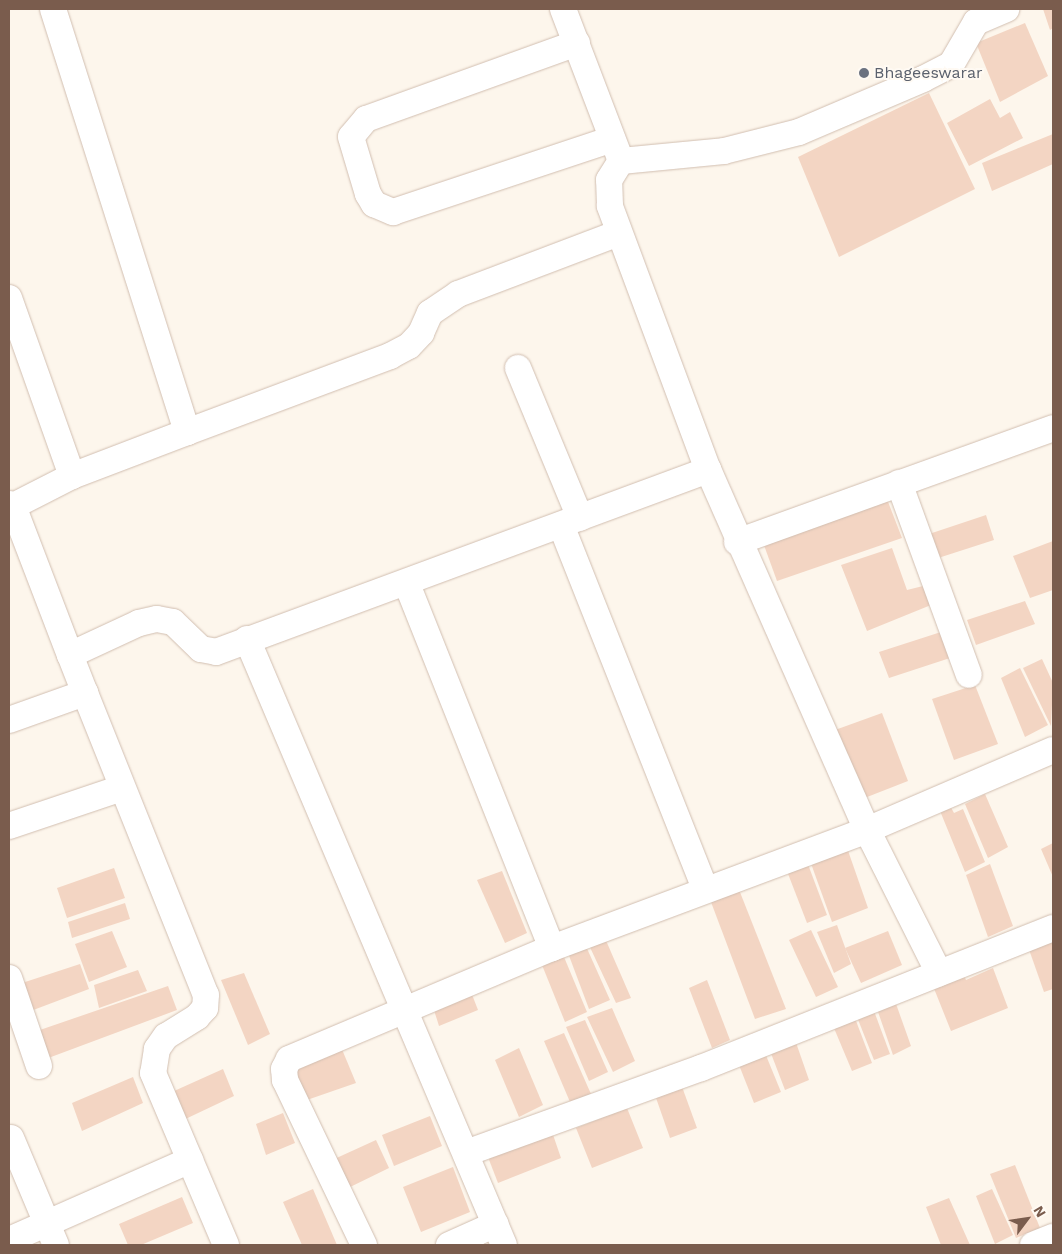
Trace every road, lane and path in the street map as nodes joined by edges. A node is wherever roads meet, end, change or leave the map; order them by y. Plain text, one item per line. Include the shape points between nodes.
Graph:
1 (53, 9) edge
2 (563, 9) edge
3 (1006, 9) edge
4 (577, 43) junction
5 (617, 150) junction
6 (619, 233) junction
7 (9, 298) edge
8 (518, 368) dead end
9 (186, 432) junction
10 (1051, 435) edge
11 (708, 470) junction
12 (72, 476) junction
13 (899, 483) junction
14 (11, 505) edge
15 (570, 521) junction
16 (737, 542) junction
17 (407, 584) junction
18 (247, 638) junction
19 (70, 655) junction
20 (969, 675) dead end
21 (85, 693) junction
22 (9, 720) edge
23 (1053, 750) edge
24 (122, 788) junction
25 (9, 826) edge
26 (867, 830) junction
27 (705, 889) junction
28 (1053, 928) edge
29 (552, 948) junction
30 (939, 973) junction
31 (9, 978) edge
32 (404, 1012) junction
33 (40, 1066) dead end
34 (11, 1138) dead end
35 (466, 1153) junction
36 (190, 1160) junction
37 (52, 1234) edge
38 (500, 1235) edge
39 (1053, 1237) edge
40 (9, 1240) edge
41 (226, 1245) edge
42 (364, 1245) edge
43 (449, 1245) edge
44 (1033, 1245) edge

1 - 9 street
2 - 4 street
3 - 5 street via 976,22 951,65 799,132 724,150
4 - 5 street
4 - 5 street via 366,119 351,137 368,194 374,204 393,212
5 - 6 street via 609,180 610,206
6 - 9 street via 458,294 430,313 422,333 409,346 390,356
6 - 11 street
7 - 12 street
8 - 15 street
9 - 12 street
10 - 13 street
11 - 15 street
11 - 16 street
12 - 14 street
13 - 16 street
13 - 20 street
14 - 19 street
15 - 17 street
15 - 27 street
16 - 26 street
17 - 18 street
17 - 29 street
18 - 19 street via 216,652 201,649 173,622 157,619 139,623
18 - 32 street
19 - 21 street
21 - 22 street
21 - 24 street
23 - 26 street
24 - 25 street
24 - 36 street via 206,994 205,1008 198,1017 166,1036 154,1060 153,1074
26 - 27 street
26 - 30 street
27 - 29 street
28 - 30 street
29 - 32 street
30 - 35 street via 701,1068
31 - 33 street
32 - 35 street
32 - 42 street via 289,1059 284,1069 285,1080
34 - 37 street
35 - 38 street
36 - 37 street
36 - 41 street
37 - 40 street
38 - 43 street
39 - 44 street

